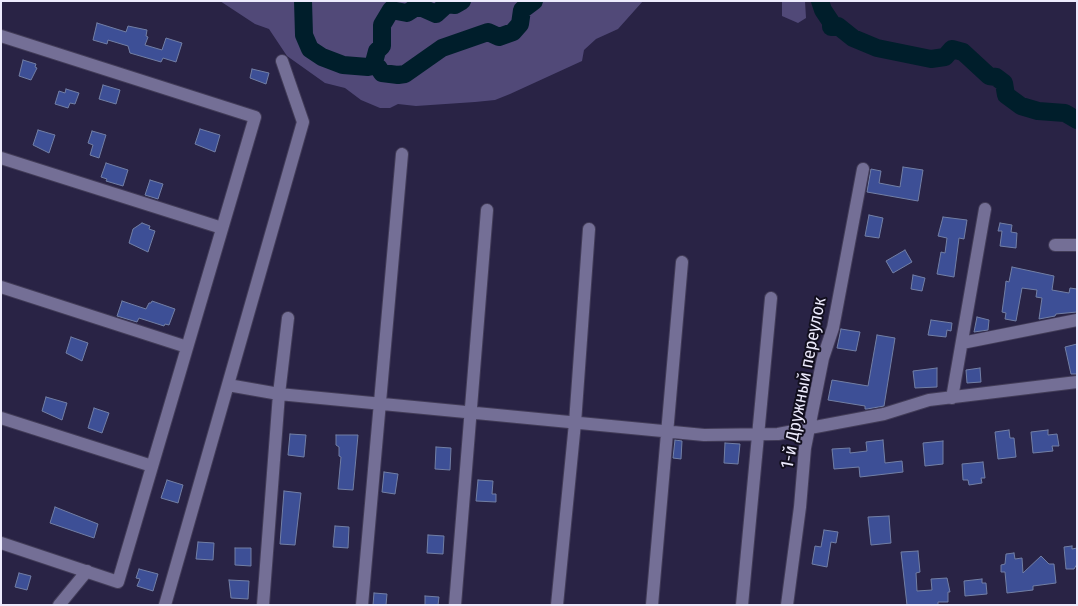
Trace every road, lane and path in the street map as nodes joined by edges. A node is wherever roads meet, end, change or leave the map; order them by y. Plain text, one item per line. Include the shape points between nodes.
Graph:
1 (1, 36) edge
2 (282, 61) dead end
3 (402, 154) dead end
4 (1, 158) edge
5 (863, 169) dead end
6 (985, 209) dead end
7 (487, 210) dead end
8 (222, 228) junction
9 (589, 229) dead end
10 (1077, 245) edge
11 (1055, 246) dead end
12 (682, 262) dead end
13 (1, 287) edge
14 (771, 298) dead end
15 (288, 318) dead end
16 (1077, 320) edge
17 (962, 343) junction
18 (187, 347) junction
19 (1077, 382) edge
20 (228, 385) junction
21 (279, 394) junction
22 (952, 398) junction
23 (380, 404) junction
24 (470, 412) junction
25 (1, 418) edge
26 (575, 422) junction
27 (810, 429) junction
28 (666, 432) junction
29 (760, 434) junction
30 (152, 466) junction
31 (1, 543) edge
32 (87, 571) junction
33 (59, 605) edge
34 (165, 605) edge
35 (263, 605) edge
36 (362, 605) edge
37 (455, 605) edge
38 (557, 605) edge
39 (652, 605) edge
40 (742, 605) edge
41 (787, 605) edge

1 - 8 street via 255,117
2 - 20 street via 303,122
3 - 23 street
4 - 8 street
5 - 27 street, 1-й Дружный переулок
6 - 17 street
7 - 24 street
8 - 18 street
9 - 26 street
10 - 11 street
12 - 28 street
13 - 18 street
14 - 29 street
15 - 21 street
16 - 17 street
17 - 22 street
18 - 30 street
19 - 22 street
20 - 21 street
20 - 34 street
21 - 23 street
21 - 35 street
22 - 27 street via 929,400 884,414
23 - 24 street
23 - 36 street
24 - 26 street
24 - 37 street
25 - 30 street
26 - 28 street
26 - 38 street
27 - 29 street
27 - 41 street, 1-й Дружный переулок
28 - 29 street
28 - 39 street
29 - 40 street
30 - 32 street via 118,582
31 - 32 street
32 - 33 street

